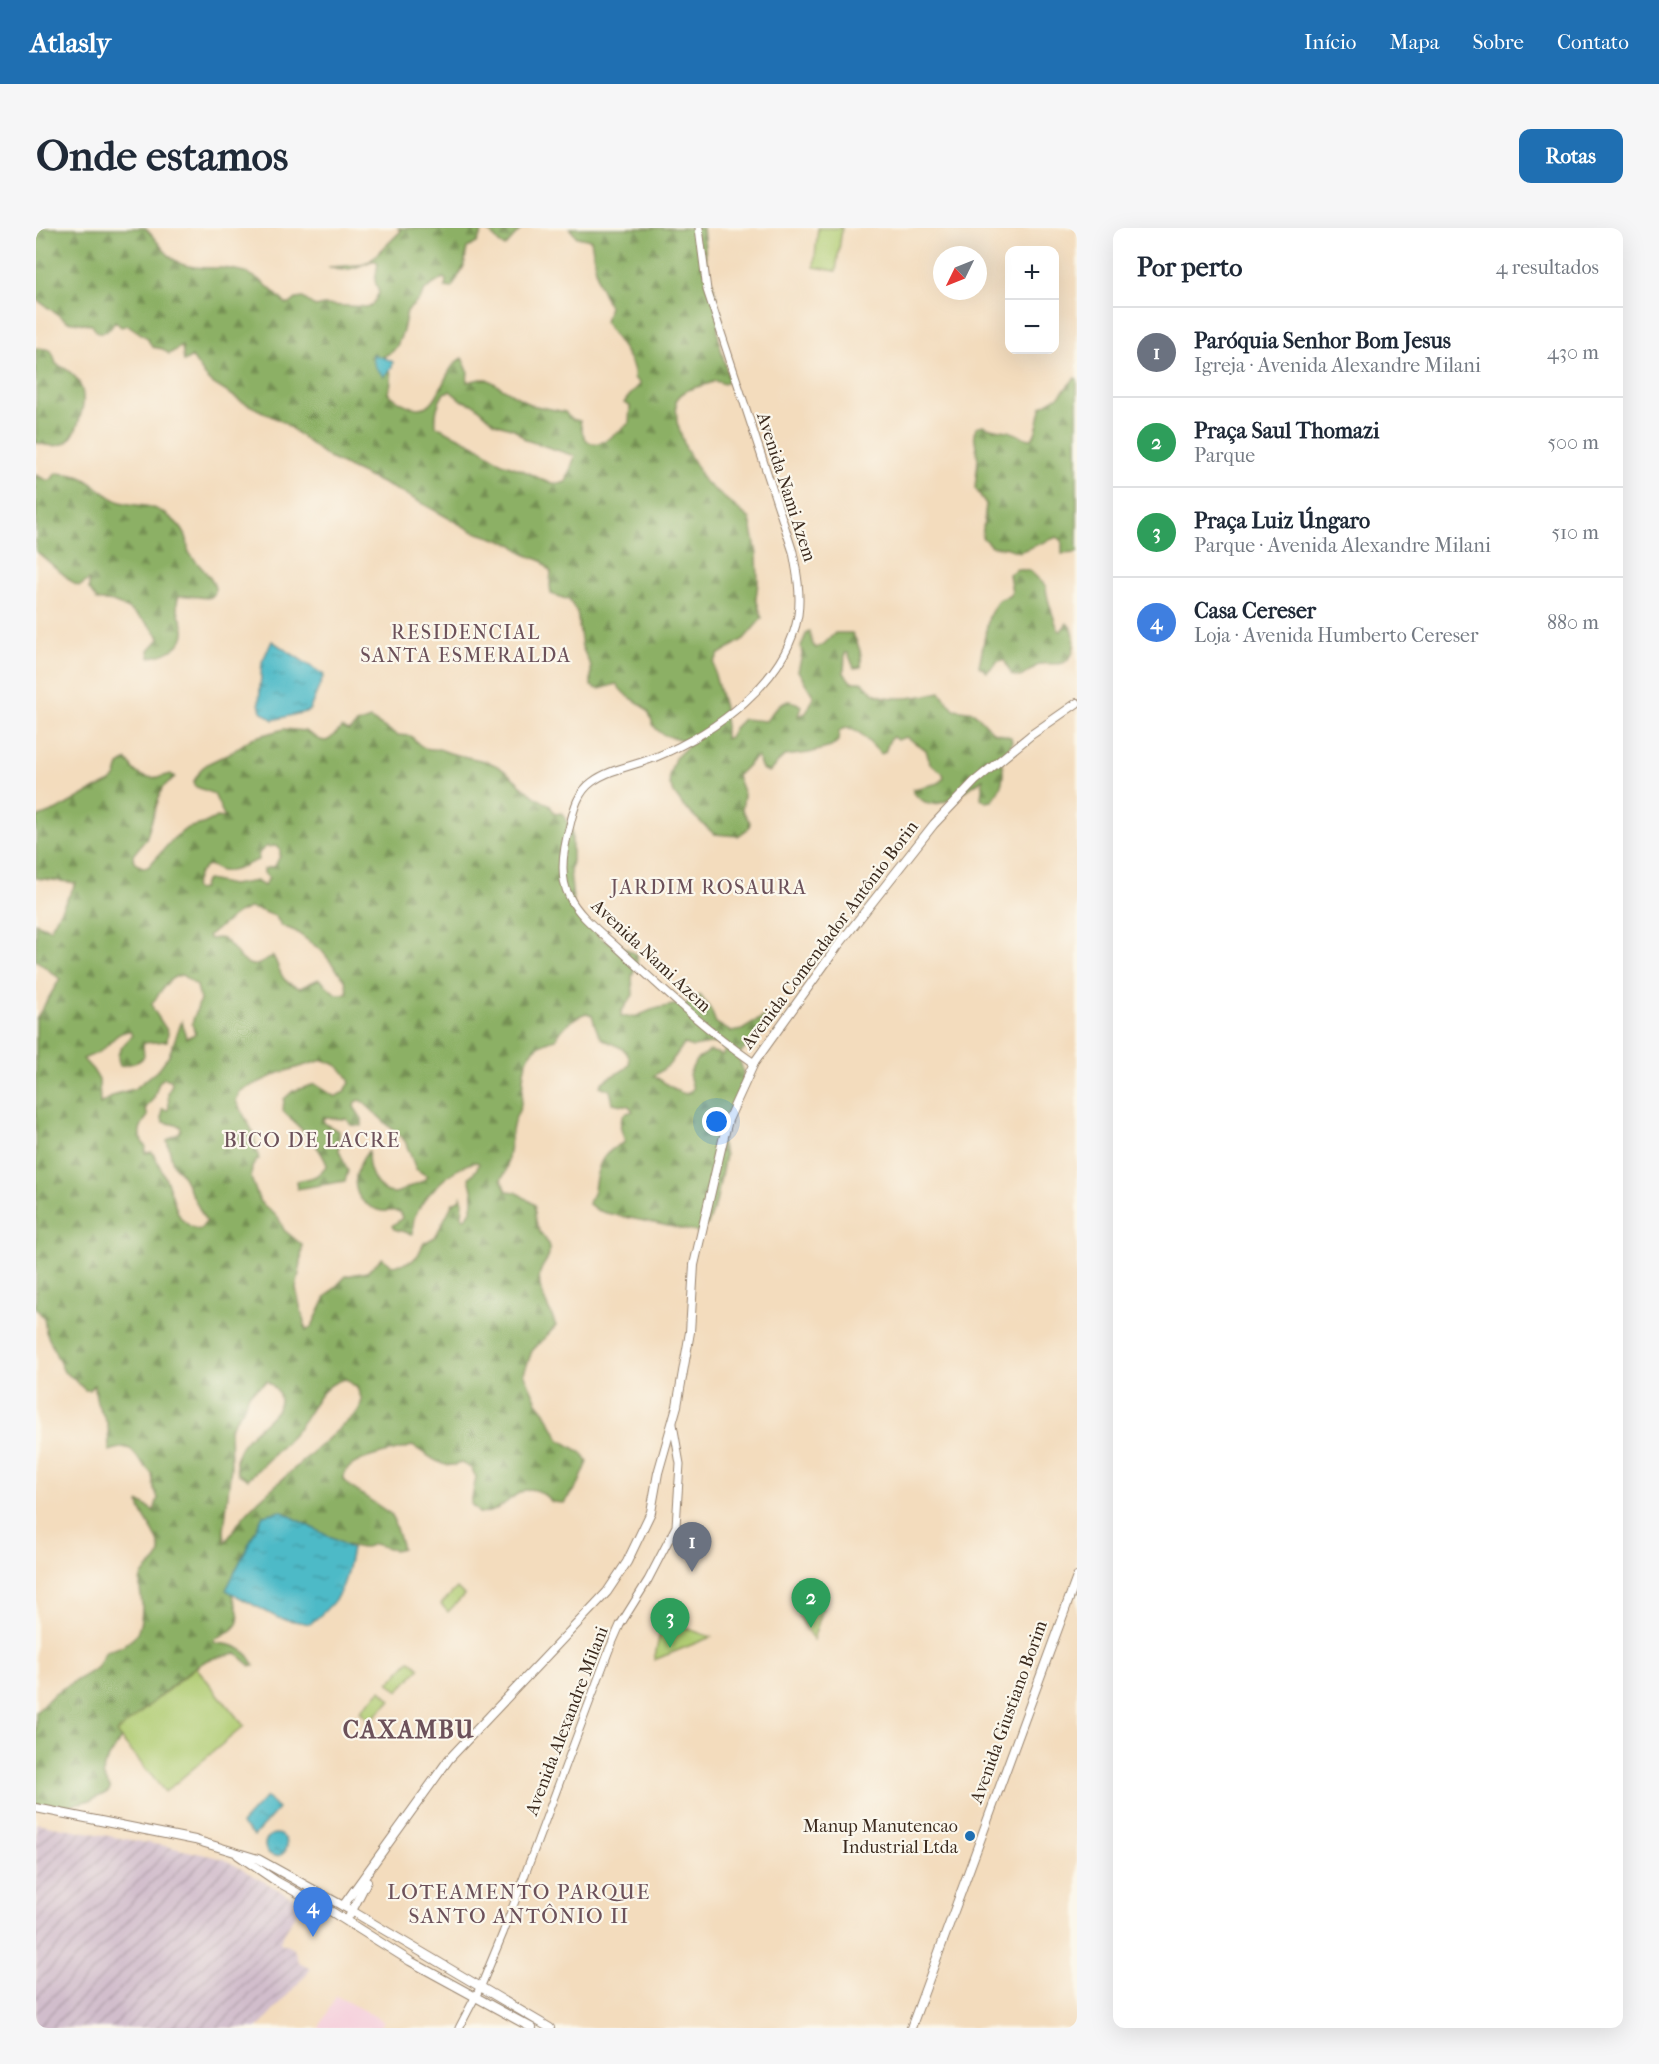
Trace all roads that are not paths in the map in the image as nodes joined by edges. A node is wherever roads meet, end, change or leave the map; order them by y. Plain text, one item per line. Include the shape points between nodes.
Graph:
1 (699, 228) edge
2 (1077, 703) edge
3 (754, 1063) junction
4 (673, 1424) junction
5 (1077, 1577) edge
6 (36, 1808) edge
7 (235, 1853) junction
8 (376, 1863) junction
9 (343, 1906) junction
10 (352, 1911) junction
11 (347, 1921) junction
12 (481, 1986) junction
13 (476, 1997) junction
14 (459, 2028) edge
15 (532, 2028) edge
16 (550, 2028) edge
17 (911, 2028) edge

1 - 3 street, Avenida Nami Azem via 707,290 793,552 799,584 798,616 777,668 731,715 655,758 605,774 587,786 575,804 564,874 568,896 590,922 677,1003
2 - 3 main road, Avenida Comendador Antônio Borin via 975,781 934,824 837,947
3 - 4 main road, Avenida Comendador Antônio Borin via 728,1120 699,1242 690,1332
4 - 8 main road, Avenida Comendador Antônio Borin via 651,1512 617,1578 449,1759
4 - 12 street, Avenida Alexandre Milani via 680,1464 676,1526 609,1650
5 - 17 main road, Avenida Giustiano Borim
6 - 7 main road via 195,1840
7 - 9 main road via 271,1865
7 - 11 main road
8 - 9 main road, Avenida Comendador Antônio Borin
8 - 10 main road, Avenida Comendador Antônio Borin
9 - 10 main road
10 - 11 main road, Avenida Comendador Antônio Borin
10 - 12 main road
11 - 13 main road
12 - 13 street, Avenida Alexandre Milani
12 - 16 main road
13 - 14 street, Avenida Alexandre Milani
13 - 15 main road

